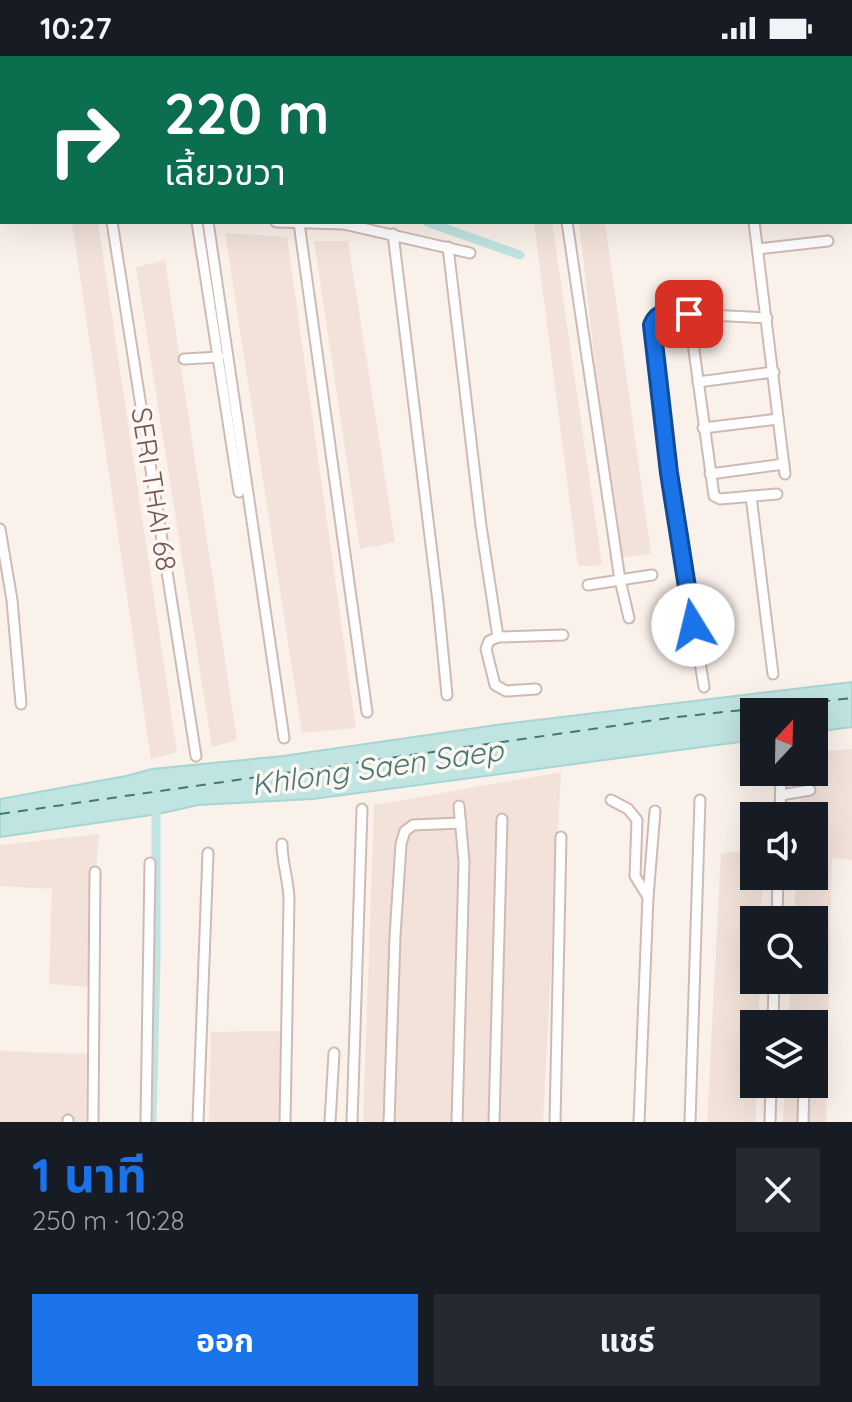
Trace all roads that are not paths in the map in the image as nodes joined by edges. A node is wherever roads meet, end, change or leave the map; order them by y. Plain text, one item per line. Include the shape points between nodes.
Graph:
1 (112, 224) edge
2 (197, 224) edge
3 (208, 224) edge
4 (299, 224) edge
5 (348, 224) edge
6 (567, 224) edge
7 (754, 224) edge
8 (393, 234) junction
9 (828, 241) dead end
10 (448, 247) junction
11 (758, 249) junction
12 (470, 253) dead end
13 (689, 314) junction
14 (767, 318) junction
15 (219, 357) junction
16 (184, 359) dead end
17 (774, 372) junction
18 (698, 382) junction
19 (778, 419) junction
20 (703, 428) junction
21 (710, 474) junction
22 (239, 492) dead end
23 (777, 494) dead end
24 (751, 496) junction
25 (0, 529) edge
26 (652, 575) dead end
27 (620, 580) junction
28 (588, 585) dead end
29 (629, 618) dead end
30 (563, 635) dead end
31 (498, 637) junction
32 (773, 674) dead end
33 (704, 687) dead end
34 (536, 689) dead end
35 (447, 695) dead end
36 (21, 704) dead end
37 (367, 712) dead end
38 (284, 738) dead end
39 (196, 756) dead end
40 (781, 786) edge
41 (810, 790) dead end
42 (781, 795) junction
43 (611, 800) dead end
44 (700, 800) dead end
45 (781, 802) edge
46 (459, 806) dead end
47 (362, 809) dead end
48 (655, 811) dead end
49 (502, 819) dead end
50 (461, 823) junction
51 (561, 837) dead end
52 (282, 844) dead end
53 (208, 853) dead end
54 (150, 863) dead end
55 (95, 872) dead end
56 (648, 897) junction
57 (334, 1053) dead end
58 (771, 1098) edge
59 (804, 1098) edge
60 (93, 1122) edge
61 (146, 1122) edge
62 (198, 1122) edge
63 (285, 1122) edge
64 (330, 1122) edge
65 (352, 1122) edge
66 (389, 1122) edge
67 (457, 1122) edge
68 (494, 1122) edge
69 (555, 1122) edge
70 (639, 1122) edge
71 (690, 1122) edge
72 (770, 1122) edge
73 (803, 1122) edge

1 - 39 street, SERI THAI 68
2 - 15 street
3 - 38 street
4 - 37 street
5 - 8 street
6 - 27 street
7 - 11 street
8 - 10 street
8 - 35 street
9 - 11 street
10 - 12 street
10 - 31 street
11 - 14 street
13 - 14 street
13 - 18 street
13 - 33 street via 658,315 652,340
14 - 17 street
15 - 16 street
15 - 22 street
17 - 18 street
17 - 19 street
18 - 20 street
19 - 20 street
19 - 21 street via 784,469
20 - 21 street
21 - 24 street via 717,498
23 - 24 street
24 - 32 street
25 - 36 street
26 - 27 street
27 - 28 street
27 - 29 street
30 - 31 street
31 - 34 street via 486,649 495,685 506,691
40 - 42 street
41 - 42 street
42 - 45 street
43 - 56 street via 637,820 635,876
44 - 71 street
46 - 50 street
47 - 65 street
48 - 56 street
49 - 68 street
50 - 66 street via 419,823 402,837
50 - 67 street
51 - 69 street
52 - 63 street via 289,900
53 - 62 street
54 - 61 street
55 - 60 street
56 - 70 street
57 - 64 street
58 - 72 street
59 - 73 street

